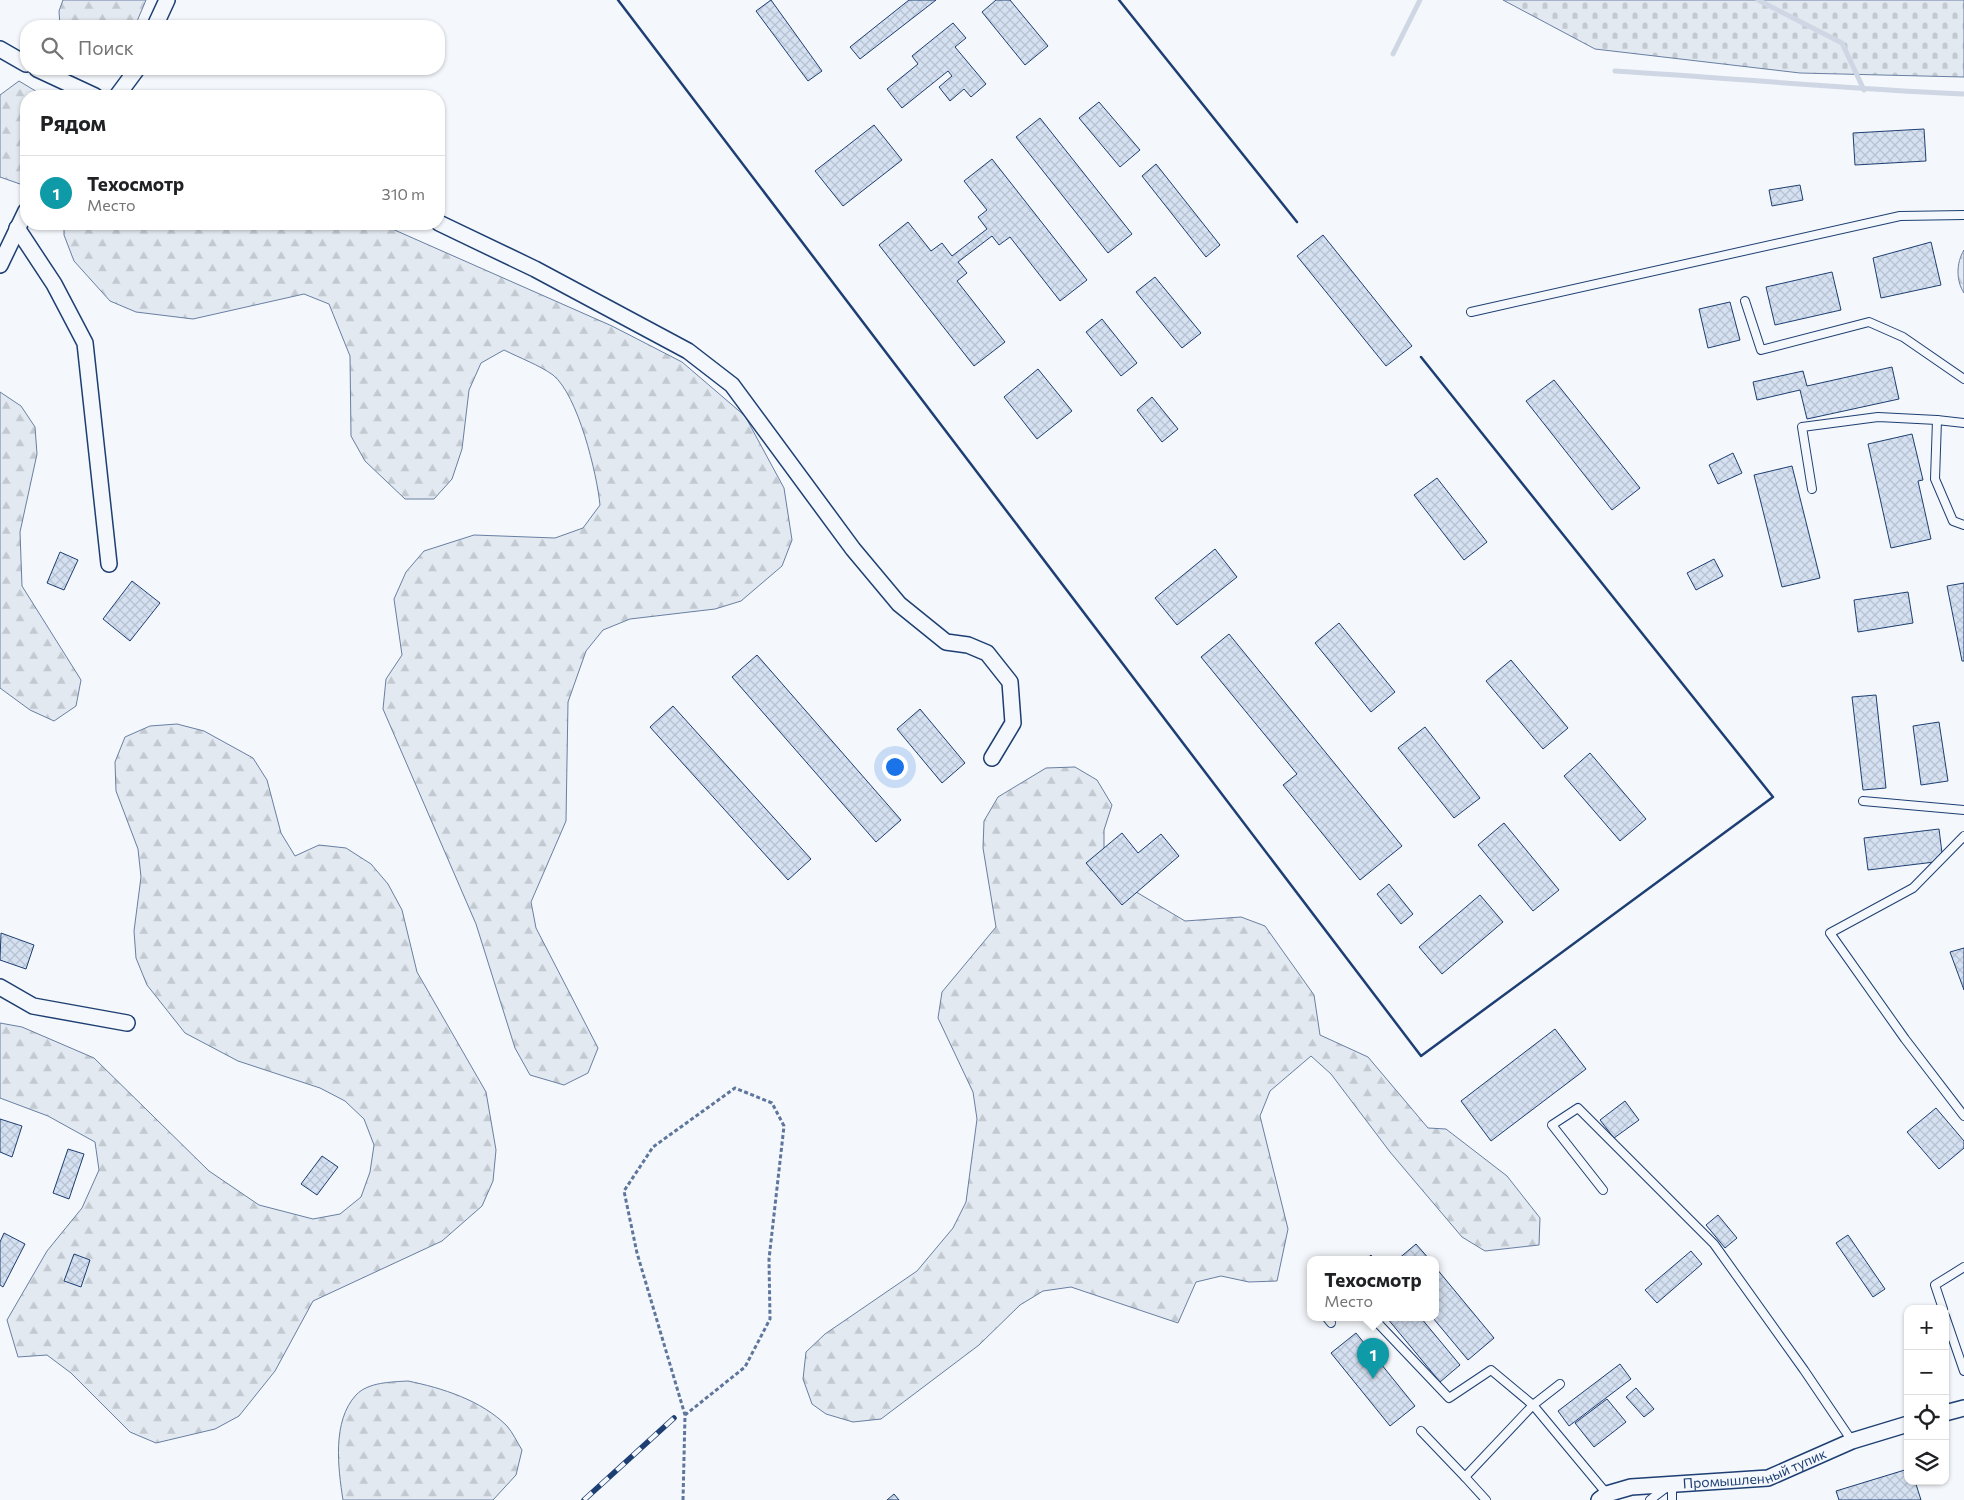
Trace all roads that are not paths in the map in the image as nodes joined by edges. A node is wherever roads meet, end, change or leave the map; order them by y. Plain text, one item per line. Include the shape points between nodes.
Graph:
1 (167, 0) edge
2 (158, 20) edge
3 (0, 49) edge
4 (20, 61) edge
5 (50, 75) edge
6 (133, 75) edge
7 (82, 90) edge
8 (121, 90) edge
9 (1964, 215) edge
10 (20, 222) edge
11 (445, 226) edge
12 (17, 228) junction
13 (0, 265) edge
14 (1745, 301) dead end
15 (1471, 312) dead end
16 (1964, 379) edge
17 (1937, 420) junction
18 (1964, 423) edge
19 (1812, 489) dead end
20 (1964, 525) edge
21 (109, 564) dead end
22 (992, 758) dead end
23 (1862, 801) dead end
24 (1964, 810) edge
25 (1964, 836) edge
26 (0, 988) edge
27 (127, 1023) dead end
28 (1964, 1116) edge
29 (1603, 1190) dead end
30 (1964, 1267) edge
31 (1942, 1305) edge
32 (1376, 1321) edge
33 (1949, 1328) edge
34 (1964, 1371) edge
35 (1560, 1384) dead end
36 (1533, 1406) junction
37 (1964, 1408) edge
38 (1949, 1412) edge
39 (1904, 1425) edge
40 (1421, 1431) dead end
41 (1852, 1441) junction
42 (1465, 1477) junction
43 (1672, 1484) junction
44 (1603, 1497) edge
45 (1486, 1500) edge
46 (1650, 1500) edge
47 (1672, 1500) edge

1 - 2 street
3 - 4 street
5 - 7 street
6 - 8 street
9 - 15 lane via 1900,216
10 - 12 street
11 - 22 street via 535,269 688,352 732,385 853,549 899,604 946,642 968,644 988,653 1010,682 1013,723
12 - 13 street
12 - 21 street via 54,284 85,343
14 - 16 lane via 1762,350 1869,322 1903,337
17 - 18 lane
17 - 19 lane via 1878,417 1802,427
17 - 20 lane via 1935,480 1953,522
23 - 24 lane
25 - 28 lane via 1913,888 1830,932
26 - 27 street via 33,1006
29 - 41 lane via 1552,1125 1578,1108 1714,1244
30 - 31 lane via 1935,1285
32 - 36 lane via 1449,1398 1491,1370
33 - 34 lane
35 - 36 lane
36 - 42 lane
36 - 44 lane
37 - 38 street
39 - 41 street, Промышленный тупик
40 - 42 lane
41 - 43 street, Промышленный тупик via 1768,1478
42 - 45 lane
43 - 44 street, Промышленный тупик via 1631,1488
43 - 46 lane
43 - 47 lane

